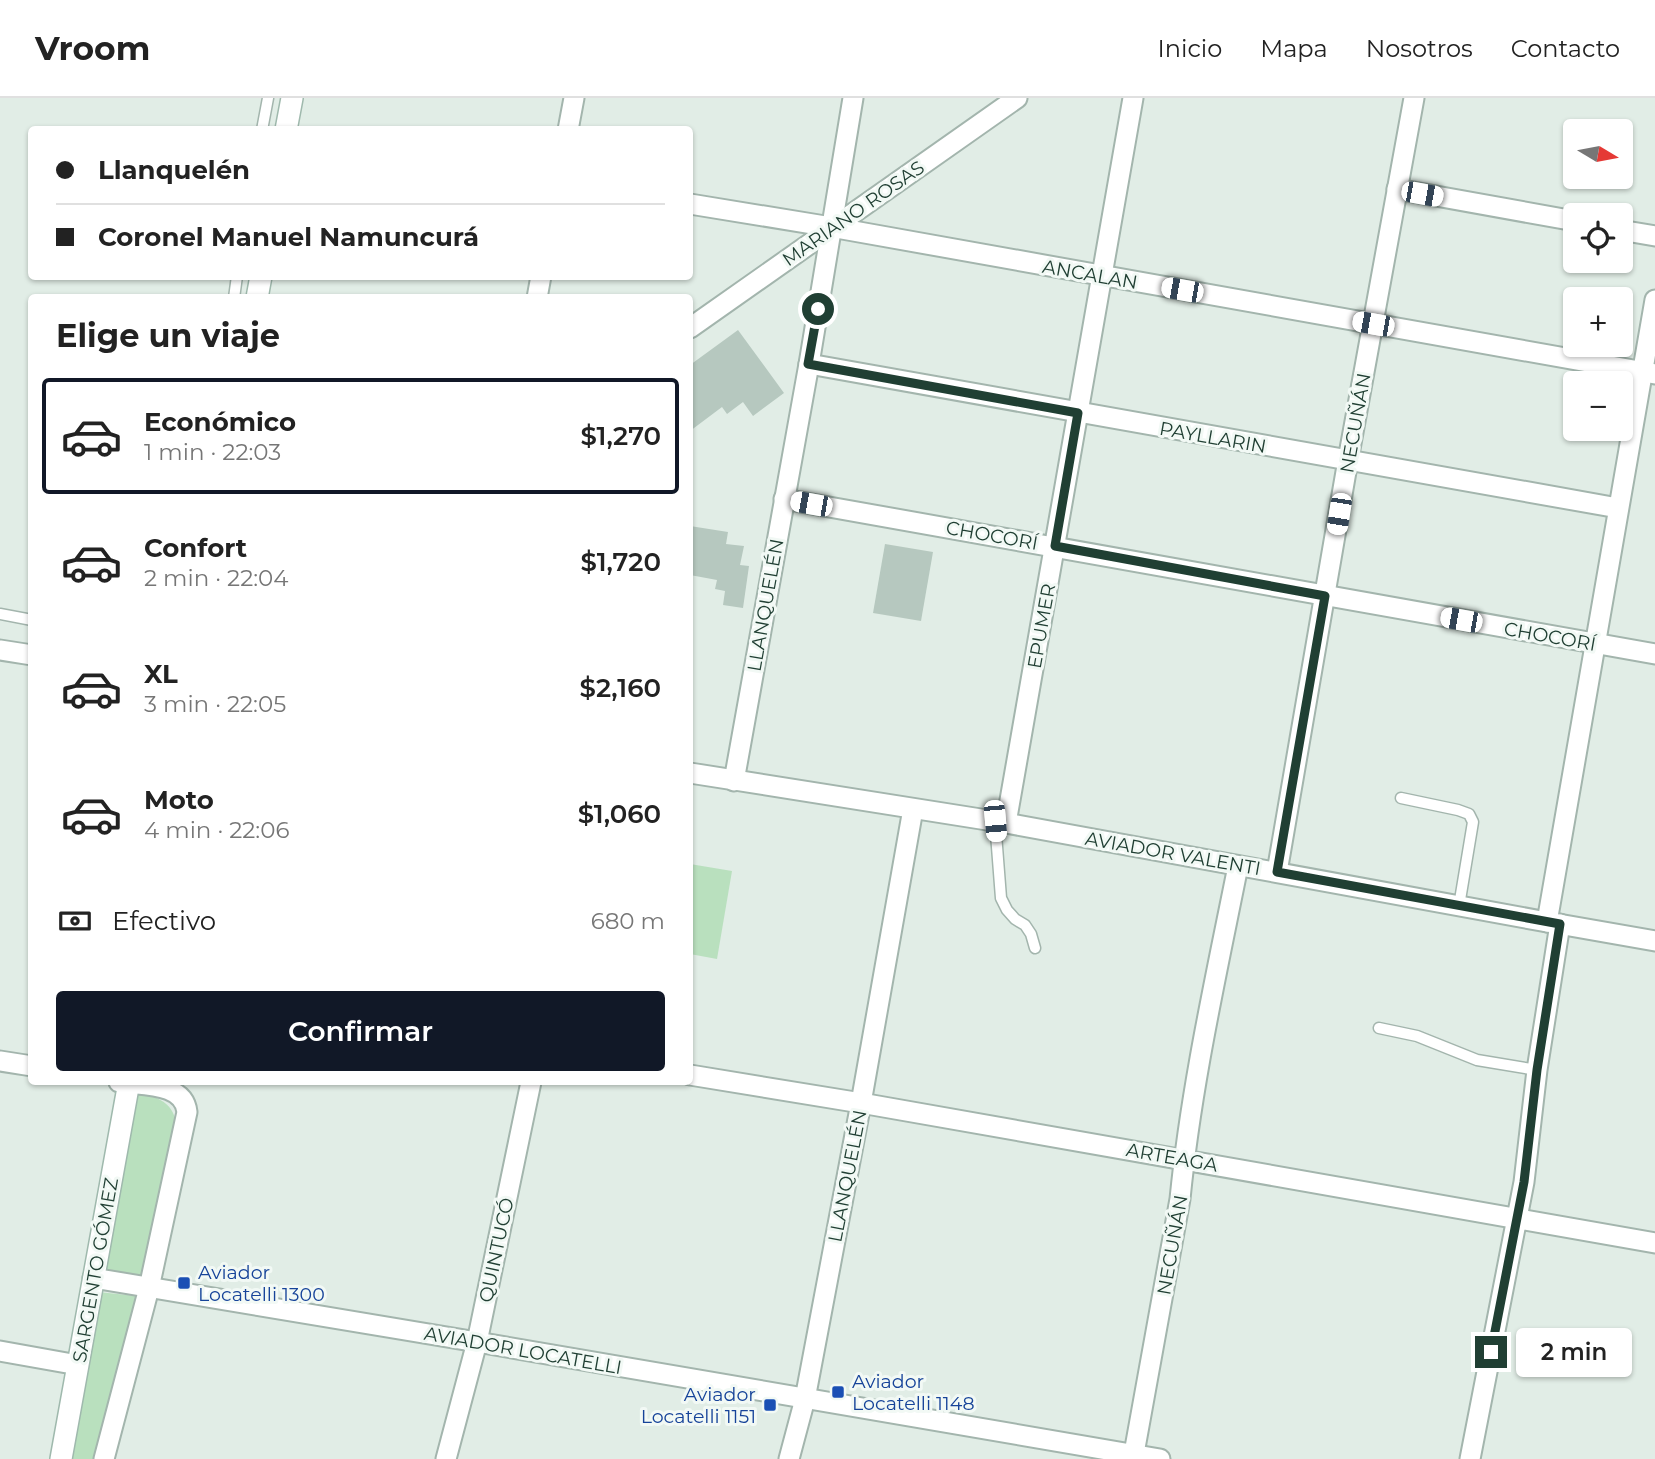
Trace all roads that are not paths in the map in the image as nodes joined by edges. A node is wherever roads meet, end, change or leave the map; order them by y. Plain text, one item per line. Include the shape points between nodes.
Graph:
1 (268, 98) edge
2 (292, 98) edge
3 (574, 98) edge
4 (853, 98) edge
5 (1017, 98) edge
6 (1133, 98) edge
7 (1413, 98) edge
8 (263, 126) edge
9 (287, 126) edge
10 (569, 126) edge
11 (1397, 189) junction
12 (693, 204) edge
13 (1563, 220) edge
14 (831, 227) junction
15 (1633, 232) edge
16 (1655, 236) edge
17 (1100, 276) junction
18 (1655, 300) edge
19 (1373, 324) junction
20 (693, 326) edge
21 (808, 364) junction
22 (1649, 373) edge
23 (1078, 413) junction
24 (1348, 460) junction
25 (784, 499) junction
26 (1618, 508) junction
27 (1055, 546) junction
28 (1325, 596) junction
29 (0, 614) edge
30 (28, 619) edge
31 (1597, 644) junction
32 (0, 650) edge
33 (28, 654) edge
34 (1655, 654) edge
35 (693, 773) edge
36 (734, 780) junction
37 (1401, 798) dead end
38 (913, 808) junction
39 (1000, 822) junction
40 (1238, 866) junction
41 (1277, 872) junction
42 (1459, 906) junction
43 (1554, 923) junction
44 (1655, 941) edge
45 (1035, 948) dead end
46 (1379, 1028) dead end
47 (0, 1060) edge
48 (28, 1065) edge
49 (1537, 1070) junction
50 (693, 1075) edge
51 (125, 1085) edge
52 (143, 1085) edge
53 (530, 1085) edge
54 (861, 1103) junction
55 (1184, 1159) junction
56 (1518, 1218) junction
57 (1655, 1243) edge
58 (93, 1278) junction
59 (149, 1288) junction
60 (477, 1342) junction
61 (0, 1351) edge
62 (78, 1365) junction
63 (804, 1399) junction
64 (1134, 1457) edge
65 (61, 1459) edge
66 (104, 1459) edge
67 (446, 1459) edge
68 (789, 1459) edge
69 (1160, 1459) edge
70 (1470, 1459) edge

1 - 8 lane
2 - 9 main road
3 - 10 street
4 - 14 street, LLANQUELÉN
5 - 14 street, MARIANO ROSAS
6 - 17 street, EPUMER
7 - 11 street, NECUÑÁN
11 - 13 street
11 - 19 street, NECUÑÁN
12 - 14 street, ANCALAN
14 - 17 street, ANCALAN
14 - 20 street, MARIANO ROSAS
14 - 21 street, LLANQUELÉN
15 - 16 street
17 - 19 street, ANCALAN
17 - 23 street, EPUMER
18 - 22 street
19 - 22 street, ANCALAN
19 - 24 street, NECUÑÁN
21 - 23 street, PAYLLARIN
21 - 25 street, LLANQUELÉN
22 - 26 street
23 - 24 street, PAYLLARIN
23 - 27 street, EPUMER
24 - 26 street, PAYLLARIN
24 - 28 street, NECUÑÁN
25 - 27 street, CHOCORÍ
25 - 36 street, LLANQUELÉN
26 - 31 street
27 - 28 street, CHOCORÍ
27 - 39 street, EPUMER
28 - 31 street, CHOCORÍ
28 - 41 street, NECUÑÁN
29 - 30 lane
31 - 34 street, CHOCORÍ
31 - 43 street
32 - 33 street
35 - 36 street, AVIADOR VALENTI
36 - 38 street, AVIADOR VALENTI
37 - 42 lane via 1469,814 1473,822
38 - 39 street, AVIADOR VALENTI
38 - 54 street, LLANQUELÉN
39 - 40 street, AVIADOR VALENTI
39 - 45 lane via 1001,898 1025,925
40 - 41 street, AVIADOR VALENTI
40 - 55 street, NECUÑÁN
41 - 42 street, AVIADOR VALENTI
42 - 43 street, AVIADOR VALENTI
43 - 44 street, AVIADOR VALENTI
43 - 49 street
46 - 49 lane via 1477,1060
47 - 48 street
49 - 56 street
50 - 54 street, ARTEAGA
51 - 58 main road, SARGENTO GÓMEZ
52 - 59 street via 180,1096 187,1112
53 - 60 street, QUINTUCÓ
54 - 55 street, ARTEAGA
54 - 63 street, LLANQUELÉN
55 - 56 street, ARTEAGA
55 - 64 street, NECUÑÁN
56 - 57 street, ARTEAGA
56 - 70 street
58 - 59 street, AVIADOR LOCATELLI
58 - 62 main road, SARGENTO GÓMEZ
59 - 60 street, AVIADOR LOCATELLI
59 - 66 street
60 - 63 street, AVIADOR LOCATELLI
60 - 67 street, QUINTUCÓ
61 - 62 street
62 - 65 main road, SARGENTO GÓMEZ
63 - 64 street, AVIADOR LOCATELLI
63 - 68 street, LLANQUELÉN
64 - 69 street, AVIADOR LOCATELLI

